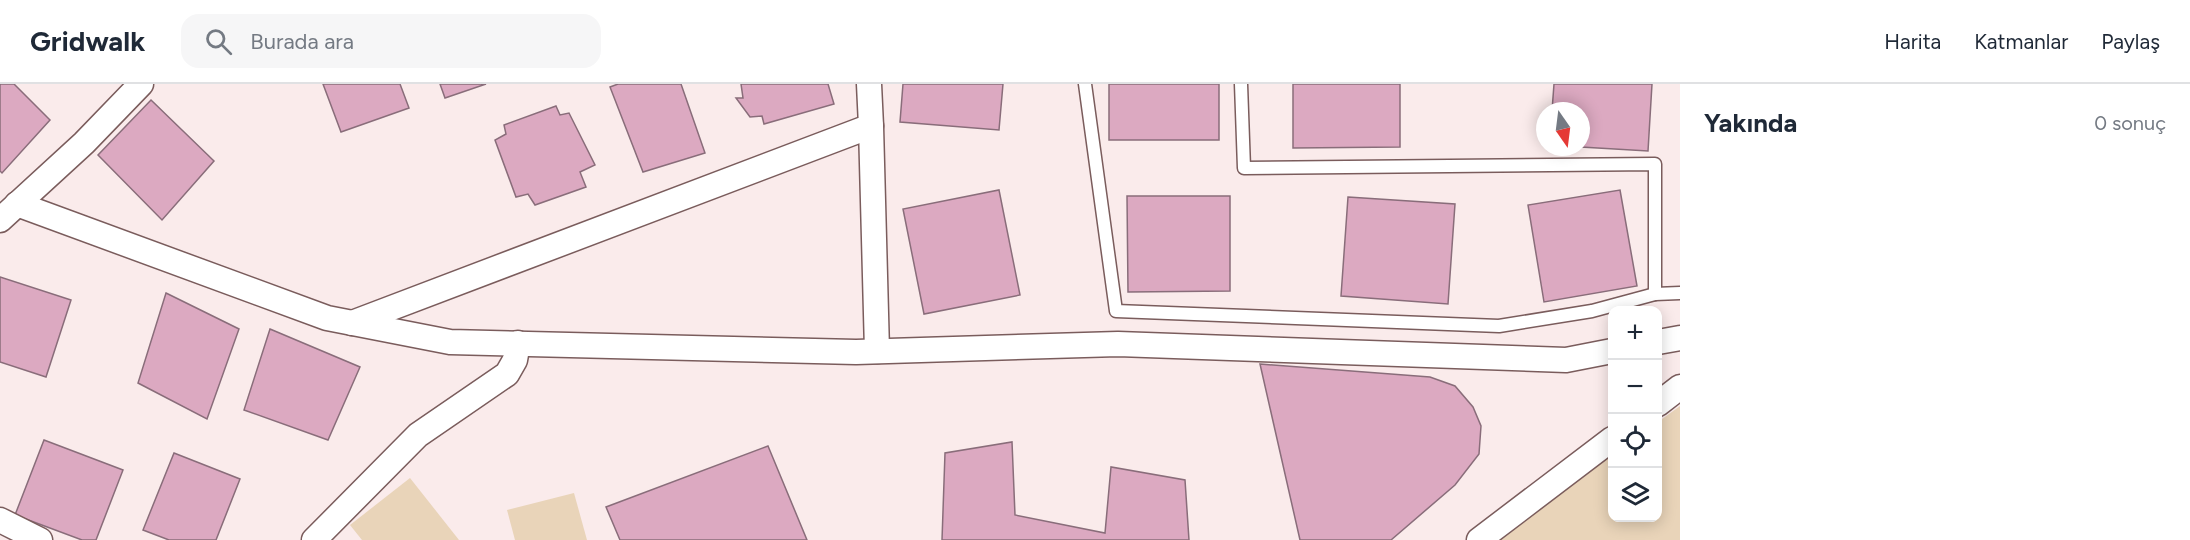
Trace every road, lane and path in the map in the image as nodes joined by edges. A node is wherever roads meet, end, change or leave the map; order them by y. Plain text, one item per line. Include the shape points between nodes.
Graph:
1 (141, 84) edge
2 (869, 84) edge
3 (1086, 84) edge
4 (1241, 84) edge
5 (871, 126) junction
6 (9, 212) edge
7 (1680, 293) edge
8 (1655, 294) junction
9 (352, 323) junction
10 (1680, 338) edge
11 (1662, 341) edge
12 (518, 343) junction
13 (877, 351) junction
14 (1608, 352) edge
15 (1680, 387) edge
16 (1662, 401) edge
17 (1608, 442) edge
18 (0, 520) edge
19 (40, 540) edge
20 (314, 540) edge
21 (1479, 540) edge

1 - 6 street via 84,144
2 - 5 street
3 - 8 lane via 1116,311 1499,326 1592,311
4 - 8 lane via 1244,168 1655,164
5 - 9 street
5 - 13 street
6 - 9 street
7 - 8 lane
9 - 12 street via 450,342
10 - 11 street
12 - 13 street
12 - 20 street via 507,374 418,435
13 - 14 street via 1118,344 1566,360
15 - 16 street
17 - 21 street
18 - 19 street

